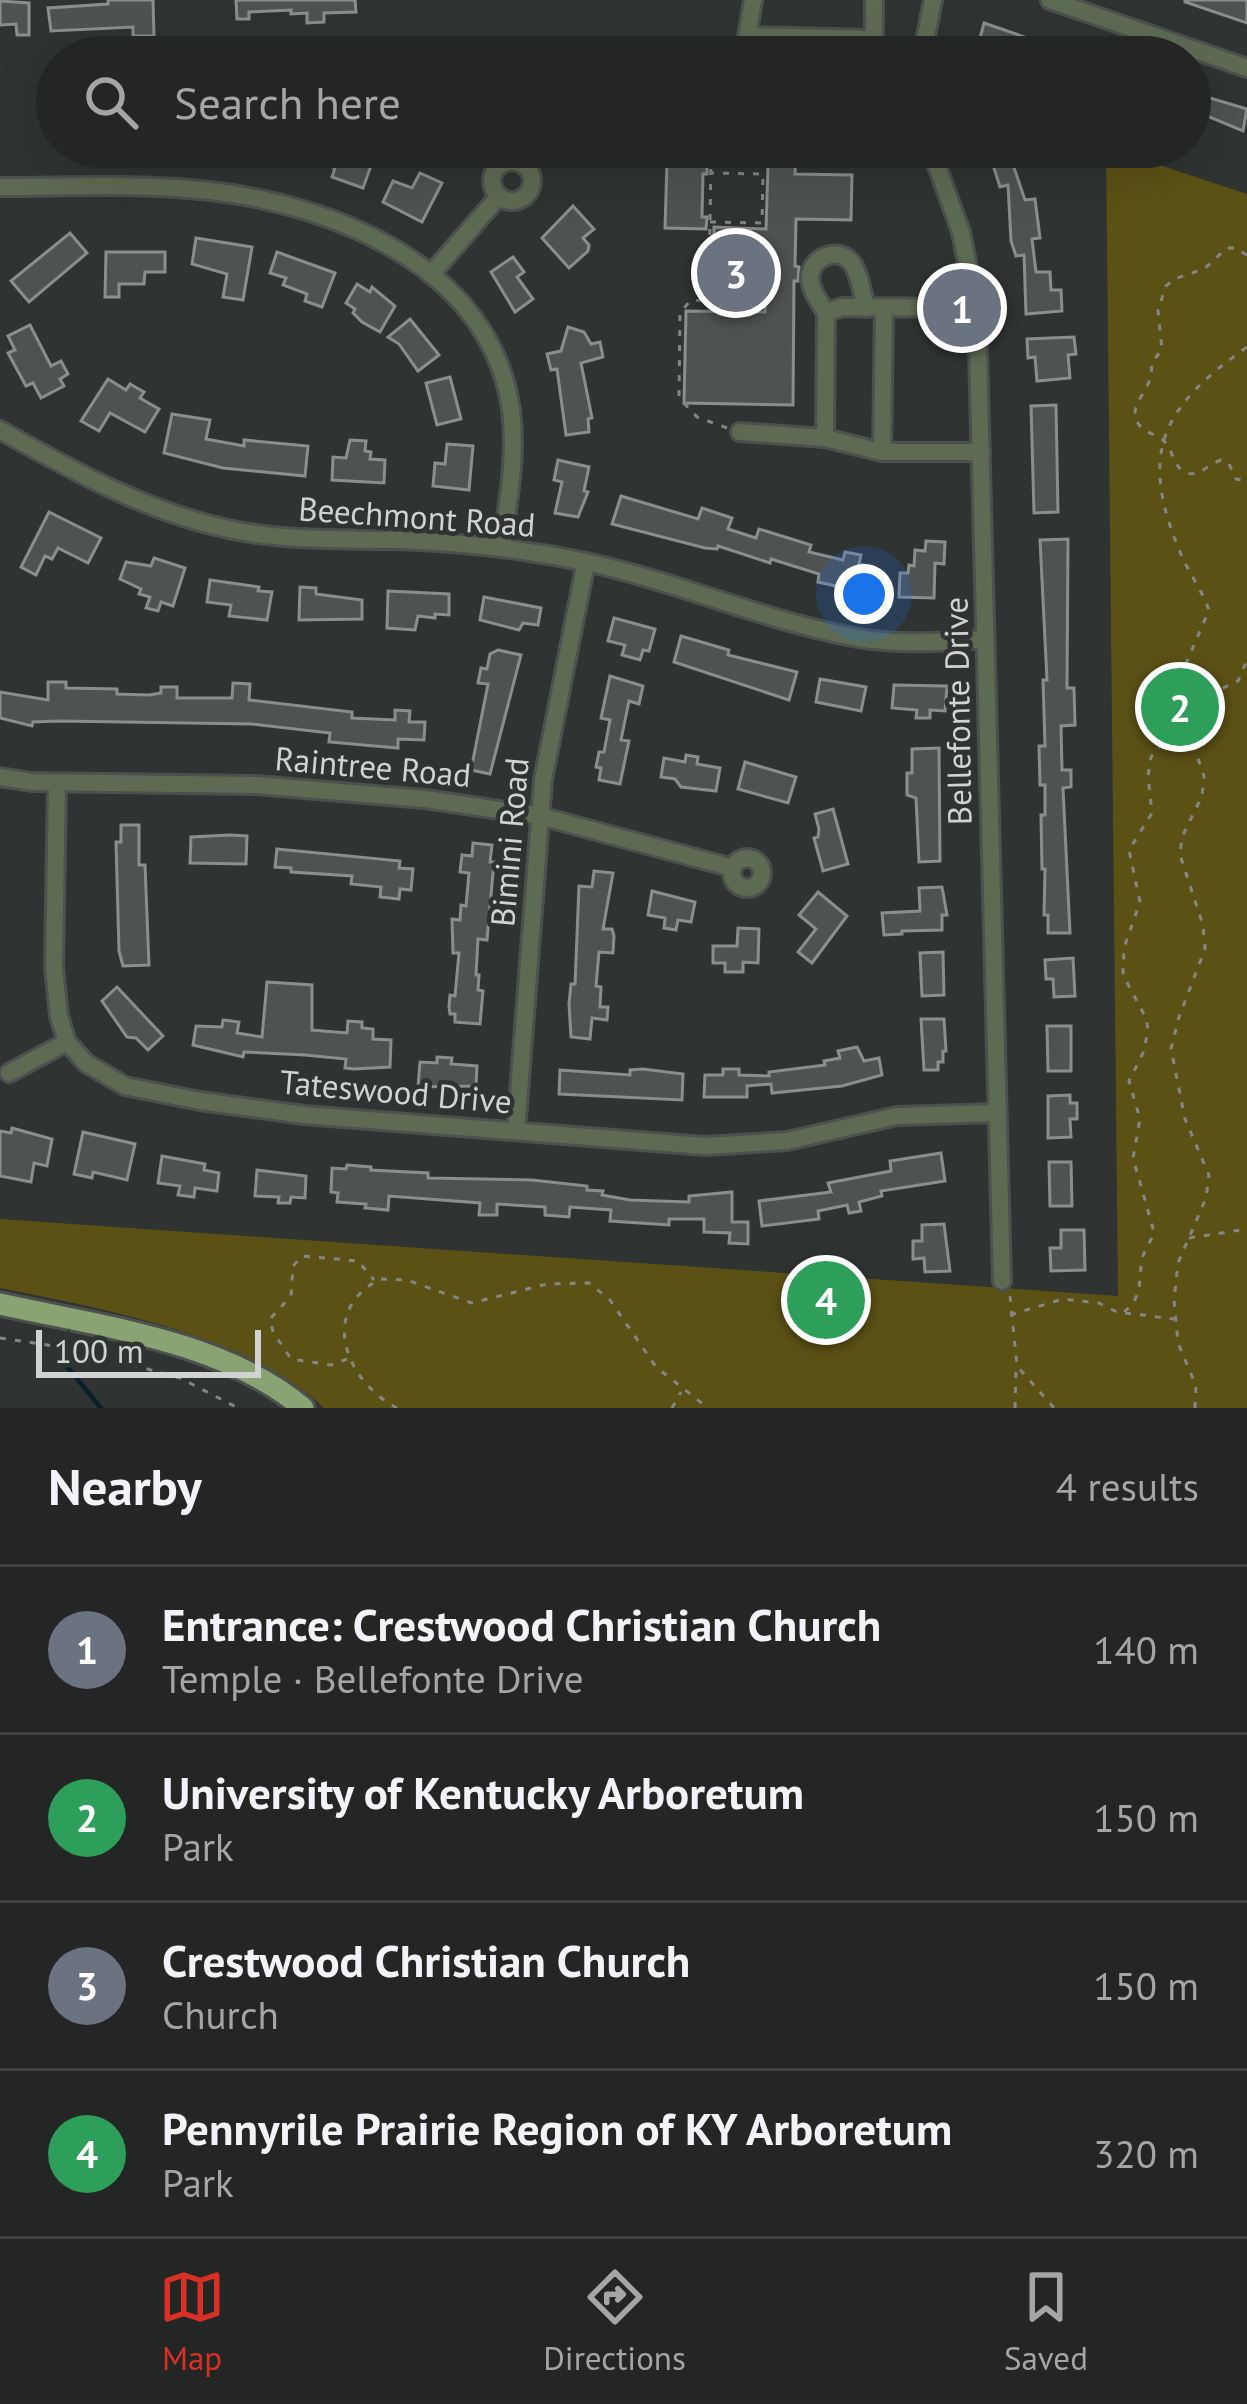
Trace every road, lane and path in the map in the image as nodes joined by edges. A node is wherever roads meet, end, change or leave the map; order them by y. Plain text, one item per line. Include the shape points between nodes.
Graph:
1 (753, 0) edge
2 (874, 0) edge
3 (933, 0) edge
4 (1050, 0) edge
5 (747, 36) edge
6 (874, 36) edge
7 (926, 36) edge
8 (1154, 36) edge
9 (1211, 56) edge
10 (1247, 68) edge
11 (711, 168) edge
12 (938, 168) edge
13 (711, 173) junction
14 (0, 187) edge
15 (499, 196) dead end
16 (710, 222) junction
17 (1247, 255) edge
18 (433, 272) junction
19 (772, 278) dead end
20 (710, 297) junction
21 (875, 308) junction
22 (976, 308) junction
23 (826, 313) junction
24 (1247, 347) edge
25 (0, 430) edge
26 (740, 432) joint
27 (825, 438) junction
28 (1163, 439) junction
29 (882, 452) junction
30 (981, 452) junction
31 (1247, 481) edge
32 (502, 546) junction
33 (586, 562) junction
34 (985, 639) junction
35 (1247, 660) edge
36 (1186, 724) junction
37 (0, 777) edge
38 (57, 783) junction
39 (540, 816) junction
40 (733, 868) dead end
41 (67, 1042) junction
42 (9, 1073) dead end
43 (995, 1113) junction
44 (516, 1131) junction
45 (1247, 1229) edge
46 (1188, 1238) junction
47 (1002, 1281) joint
48 (375, 1282) junction
49 (0, 1304) edge
50 (1123, 1313) junction
51 (1010, 1315) junction
52 (1174, 1319) junction
53 (0, 1338) edge
54 (348, 1358) junction
55 (1017, 1366) junction
56 (682, 1390) junction
57 (1196, 1400) junction
58 (238, 1408) edge
59 (303, 1408) edge
60 (398, 1408) edge
61 (672, 1408) edge
62 (708, 1408) edge
63 (1015, 1408) edge
64 (1054, 1408) edge
65 (1195, 1408) edge
66 (1203, 1408) edge

1 - 5 street
2 - 6 street
3 - 7 street
4 - 8 street
9 - 10 street
11 - 13 path
12 - 22 street, Bellefonte Drive
13 - 16 path
13 - 16 path via 764,174 762,223
14 - 18 street via 244,196 334,223
15 - 18 street
16 - 20 path
17 - 28 path via 1225,249 1163,290 1162,350 1136,415
18 - 32 street via 469,310 507,388 514,450
19 - 20 path via 740,297
20 - 26 path via 680,313 679,398 697,416
21 - 22 street
21 - 23 street
21 - 23 street via 850,261 827,254 810,275
21 - 29 street
22 - 30 street, Bellefonte Drive
23 - 27 street
24 - 28 path via 1196,388
25 - 32 street, Beechmont Road via 115,493 231,530
26 - 27 street
27 - 29 street
28 - 31 path via 1190,474 1221,460
28 - 36 path via 1160,490 1209,610 1179,685
29 - 30 street
30 - 34 street, Bellefonte Drive
32 - 33 street, Beechmont Road
33 - 34 street, Beechmont Road via 862,639
33 - 39 street, Bimini Road
34 - 43 street, Bellefonte Drive
35 - 36 path via 1238,681 1214,692
36 - 46 path via 1204,786 1180,855 1205,949 1172,1049 1185,1119 1209,1174
36 - 50 path via 1150,760 1152,813 1129,850 1140,909 1122,967 1148,1030 1129,1081 1140,1123 1132,1158 1154,1232
37 - 38 street, Raintree Road
38 - 39 street, Raintree Road via 296,787
38 - 41 street via 54,968
39 - 40 street, Raintree Road
39 - 44 street, Bimini Road
41 - 42 street
41 - 44 street, Tateswood Drive via 97,1072 158,1094
43 - 44 street, Tateswood Drive via 897,1116 760,1145
43 - 47 street, Bellefonte Drive
45 - 46 path
46 - 52 path
47 - 51 path via 1010,1284
48 - 54 path via 346,1318
48 - 54 path via 358,1261 302,1256 293,1266 291,1296 270,1319 291,1359 331,1365
48 - 56 path via 407,1280 472,1303 547,1284 589,1283
49 - 59 main road via 213,1356
50 - 51 path via 1063,1299
50 - 52 path
51 - 55 path
52 - 57 path
53 - 58 path via 180,1378
54 - 60 path via 362,1382
55 - 63 path
55 - 64 path
56 - 61 path
56 - 62 path
57 - 65 path
57 - 66 path

